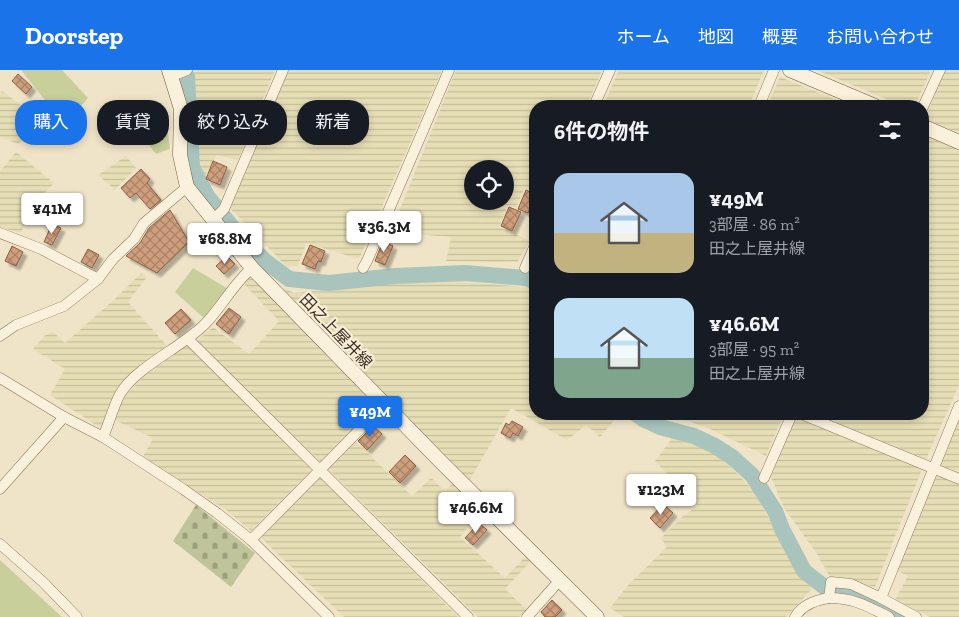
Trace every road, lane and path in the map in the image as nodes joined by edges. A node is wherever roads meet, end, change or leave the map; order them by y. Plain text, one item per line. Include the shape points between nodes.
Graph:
1 (283, 70) edge
2 (449, 70) edge
3 (610, 70) edge
4 (774, 70) edge
5 (790, 70) edge
6 (940, 70) edge
7 (178, 72) edge
8 (597, 100) edge
9 (762, 100) edge
10 (861, 100) edge
11 (926, 100) edge
12 (929, 129) edge
13 (959, 142) edge
14 (187, 187) junction
15 (213, 220) junction
16 (0, 233) edge
17 (529, 259) edge
18 (252, 268) junction
19 (363, 268) dead end
20 (525, 268) dead end
21 (98, 279) junction
22 (0, 336) edge
23 (188, 339) junction
24 (0, 378) edge
25 (384, 405) junction
26 (959, 406) edge
27 (64, 416) junction
28 (789, 420) edge
29 (816, 420) edge
30 (104, 437) junction
31 (933, 468) junction
32 (319, 469) junction
33 (764, 478) dead end
34 (959, 479) edge
35 (0, 489) edge
36 (251, 540) junction
37 (0, 544) edge
38 (560, 580) junction
39 (829, 593) junction
40 (881, 598) junction
41 (77, 617) edge
42 (330, 617) edge
43 (468, 617) edge
44 (527, 617) edge
45 (598, 617) edge
46 (795, 617) edge
47 (889, 617) edge
48 (916, 617) edge

1 - 15 street via 224,209
2 - 19 street
3 - 8 street
4 - 9 street
5 - 10 main road
6 - 11 street
7 - 14 main road, 田之上屋井線 via 181,163
12 - 13 main road
14 - 15 main road, 田之上屋井線
14 - 21 street via 144,223
15 - 18 main road, 田之上屋井線
16 - 21 street via 41,249
17 - 20 street
18 - 23 street via 206,323
18 - 25 main road, 田之上屋井線
21 - 22 street via 64,306 16,325
23 - 30 street via 139,374 120,394
23 - 32 street
24 - 27 street
25 - 32 street
25 - 38 main road, 田之上屋井線
26 - 31 street
27 - 30 street
27 - 35 street
28 - 33 street
29 - 31 street
30 - 36 street via 183,489
31 - 34 street
31 - 40 street
32 - 36 street
32 - 43 street
36 - 42 street
37 - 41 street
38 - 44 street
38 - 45 main road, 田之上屋井線
39 - 40 street via 831,582 851,584
39 - 46 street
39 - 47 street via 859,602
40 - 48 street

